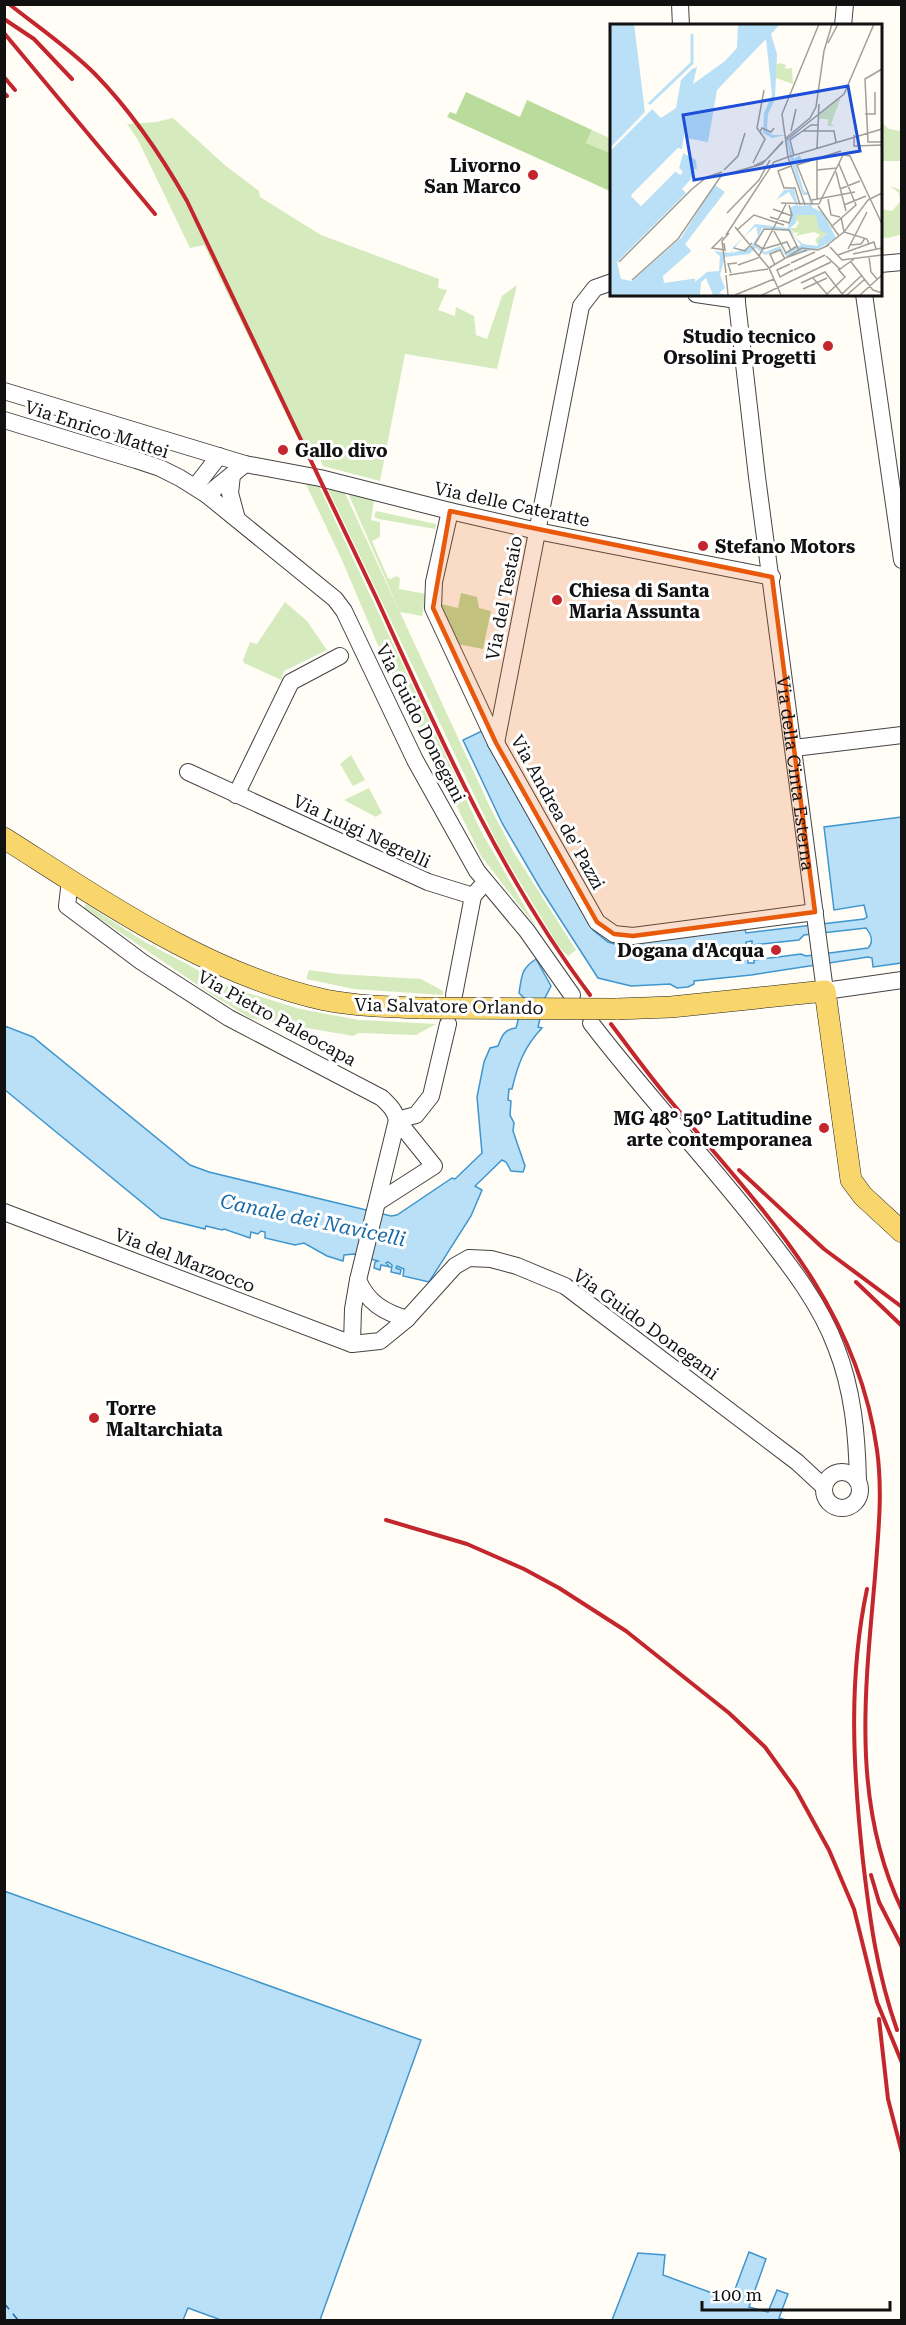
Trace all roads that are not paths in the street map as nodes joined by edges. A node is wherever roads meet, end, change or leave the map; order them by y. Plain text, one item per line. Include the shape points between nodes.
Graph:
1 (680, 4) edge
2 (845, 4) edge
3 (681, 24) edge
4 (843, 24) edge
5 (902, 262) edge
6 (882, 264) edge
7 (610, 283) edge
8 (864, 296) edge
9 (737, 297) edge
10 (4, 392) edge
11 (4, 420) edge
12 (219, 456) junction
13 (239, 469) junction
14 (201, 491) junction
15 (450, 512) junction
16 (237, 519) junction
17 (537, 531) junction
18 (902, 560) edge
19 (772, 576) junction
20 (340, 656) dead end
21 (902, 735) edge
22 (496, 743) junction
23 (794, 748) junction
24 (188, 772) dead end
25 (236, 795) junction
26 (4, 838) edge
27 (70, 880) junction
28 (485, 882) junction
29 (473, 896) junction
30 (815, 912) junction
31 (902, 980) edge
32 (824, 981) junction
33 (454, 995) dead end
34 (572, 995) dead end
35 (591, 1023) dead end
36 (448, 1024) dead end
37 (397, 1120) junction
38 (378, 1202) junction
39 (4, 1212) edge
40 (902, 1232) edge
41 (361, 1272) junction
42 (407, 1319) junction
43 (352, 1344) junction
44 (856, 1438) junction
45 (838, 1472) junction
46 (858, 1481) junction
47 (824, 1487) junction

1 - 3 street
2 - 4 street
5 - 6 street
7 - 17 street, Via del Testaio via 595,288 581,306
8 - 18 street
9 - 19 street, Via della Cinta Esterna
10 - 12 street, Via delle Cateratte
11 - 14 street, Via Enrico Mattei via 160,468
12 - 13 street, Via delle Cateratte
12 - 14 street
13 - 14 street
13 - 15 street, Via delle Cateratte via 320,478
13 - 16 street via 230,493
14 - 16 street, Via Guido Donegani
15 - 17 street, Via delle Cateratte
15 - 22 street, Via Andrea de' Pazzi via 434,582 433,608
16 - 28 street, Via Guido Donegani via 340,604 415,760
17 - 19 street, Via delle Cateratte
17 - 22 street, Via del Testaio
19 - 23 street, Via della Cinta Esterna
20 - 25 street via 291,682
21 - 23 street
22 - 30 street, Via Andrea de' Pazzi via 597,922 607,930 633,936
23 - 30 street, Via della Cinta Esterna
24 - 25 street, Via Luigi Negrelli
25 - 29 street, Via Luigi Negrelli via 428,882
26 - 27 main road, Via Salvatore Orlando
27 - 32 main road, Via Salvatore Orlando, bridge via 188,949 257,981 327,1000 420,1008 671,1007
27 - 37 street, Via Pietro Paleocapa via 67,906 142,962 229,1018 382,1098
28 - 29 street
28 - 34 street, Via Guido Donegani via 527,931
29 - 33 street
30 - 32 street, Via della Cinta Esterna
31 - 32 street
32 - 40 main road, Via della Cinta Esterna via 851,1180
35 - 44 street via 714,1168 813,1299 840,1356 852,1401
36 - 37 street via 431,1096 416,1115
37 - 38 street
37 - 38 street via 434,1166
38 - 41 street
39 - 43 street, Via del Marzocco
41 - 42 street via 365,1295 387,1312
41 - 43 street via 352,1309
42 - 43 street, Via del Marzocco via 380,1341
42 - 47 street, Via Guido Donegani via 464,1259 491,1258 517,1266 565,1286 797,1462
44 - 45 street
44 - 46 street
45 - 46 street via 850,1473
45 - 47 street via 829,1477
46 - 47 street via 860,1494 847,1508 830,1504

